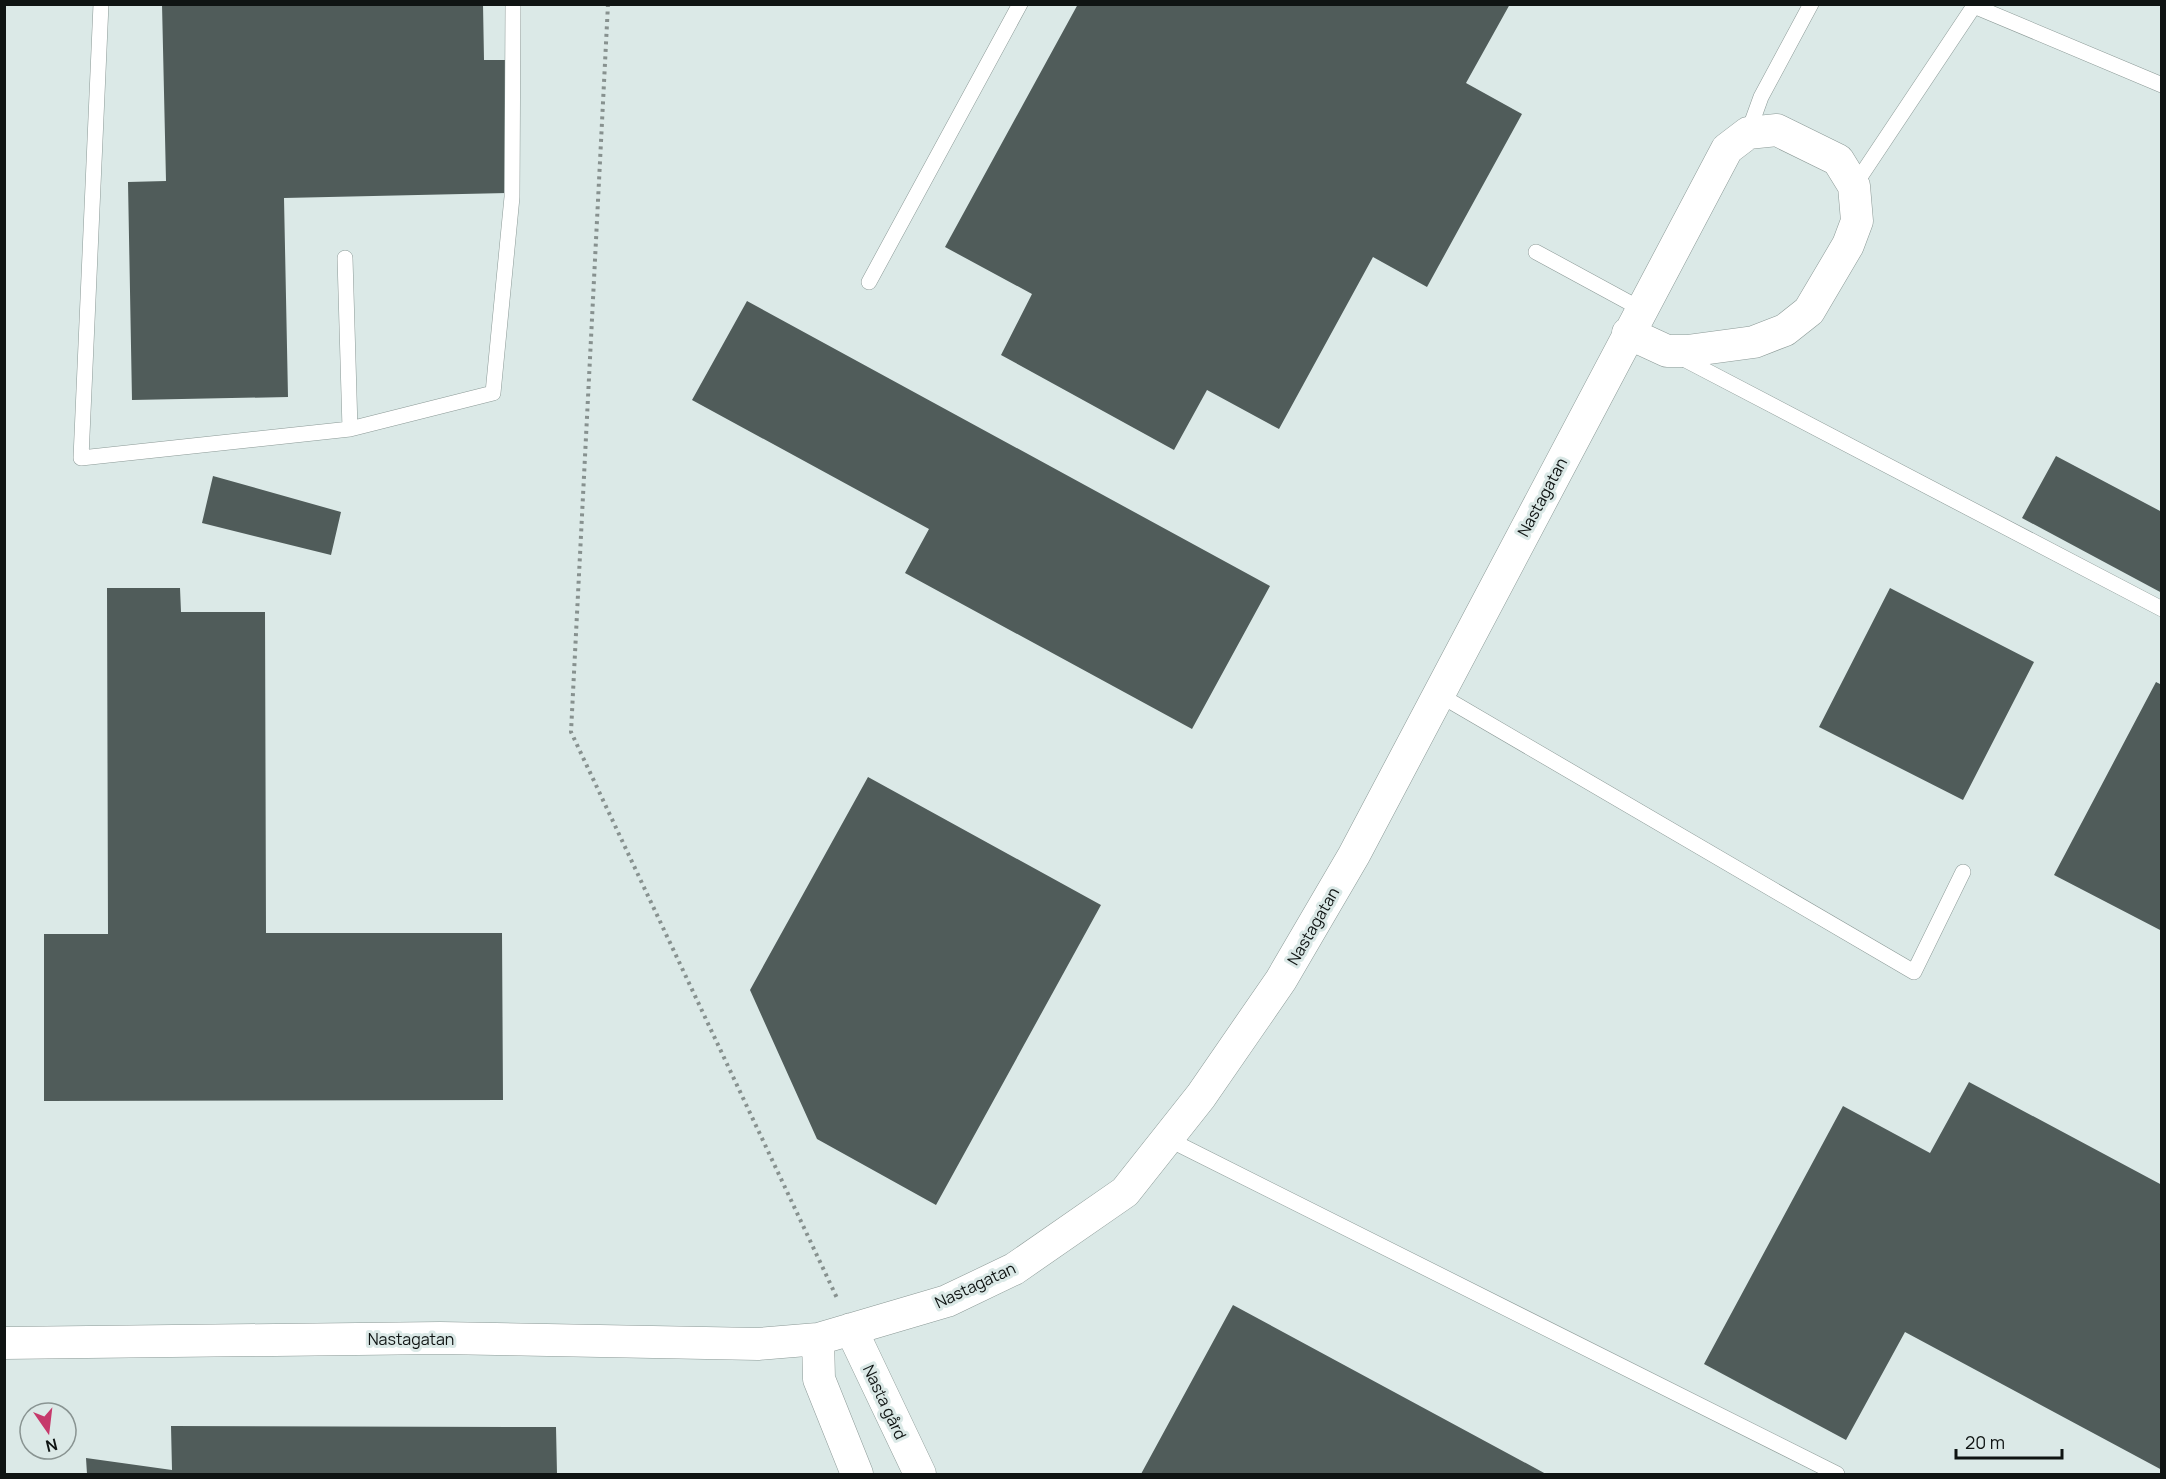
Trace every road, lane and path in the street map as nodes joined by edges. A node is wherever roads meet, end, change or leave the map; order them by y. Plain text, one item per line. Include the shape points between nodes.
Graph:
1 (101, 4) edge
2 (513, 4) edge
3 (608, 4) edge
4 (1020, 4) edge
5 (1811, 4) edge
6 (2162, 86) edge
7 (1748, 133) junction
8 (1854, 186) junction
9 (1536, 252) dead end
10 (345, 258) dead end
11 (868, 282) dead end
12 (1634, 321) junction
13 (1667, 351) junction
14 (350, 429) junction
15 (2162, 609) edge
16 (1438, 694) junction
17 (1963, 872) dead end
18 (1168, 1139) junction
19 (851, 1329) junction
20 (818, 1339) junction
21 (4, 1343) edge
22 (857, 1474) edge
23 (920, 1474) edge
24 (1837, 1474) edge

1 - 14 lane via 81,459
2 - 14 lane via 512,197 493,393
3 - 19 path via 571,732
4 - 11 lane
5 - 7 lane via 1761,97
6 - 8 lane via 1974,6
7 - 8 street via 1777,130 1828,155 1838,160
7 - 12 street, Nastagatan via 1727,149
8 - 13 street via 1857,221 1848,245 1809,311 1785,330 1754,342
9 - 12 lane
10 - 14 lane
12 - 13 street
12 - 16 street, Nastagatan
13 - 15 lane
16 - 17 lane via 1914,972
16 - 18 street, Nastagatan via 1354,855 1281,980
18 - 19 street, Nastagatan via 1125,1192 1014,1269 947,1301
18 - 24 lane
19 - 20 street, Nastagatan
19 - 23 street, Nasta gård
20 - 21 street, Nastagatan via 758,1344 440,1338
20 - 22 street via 819,1379

